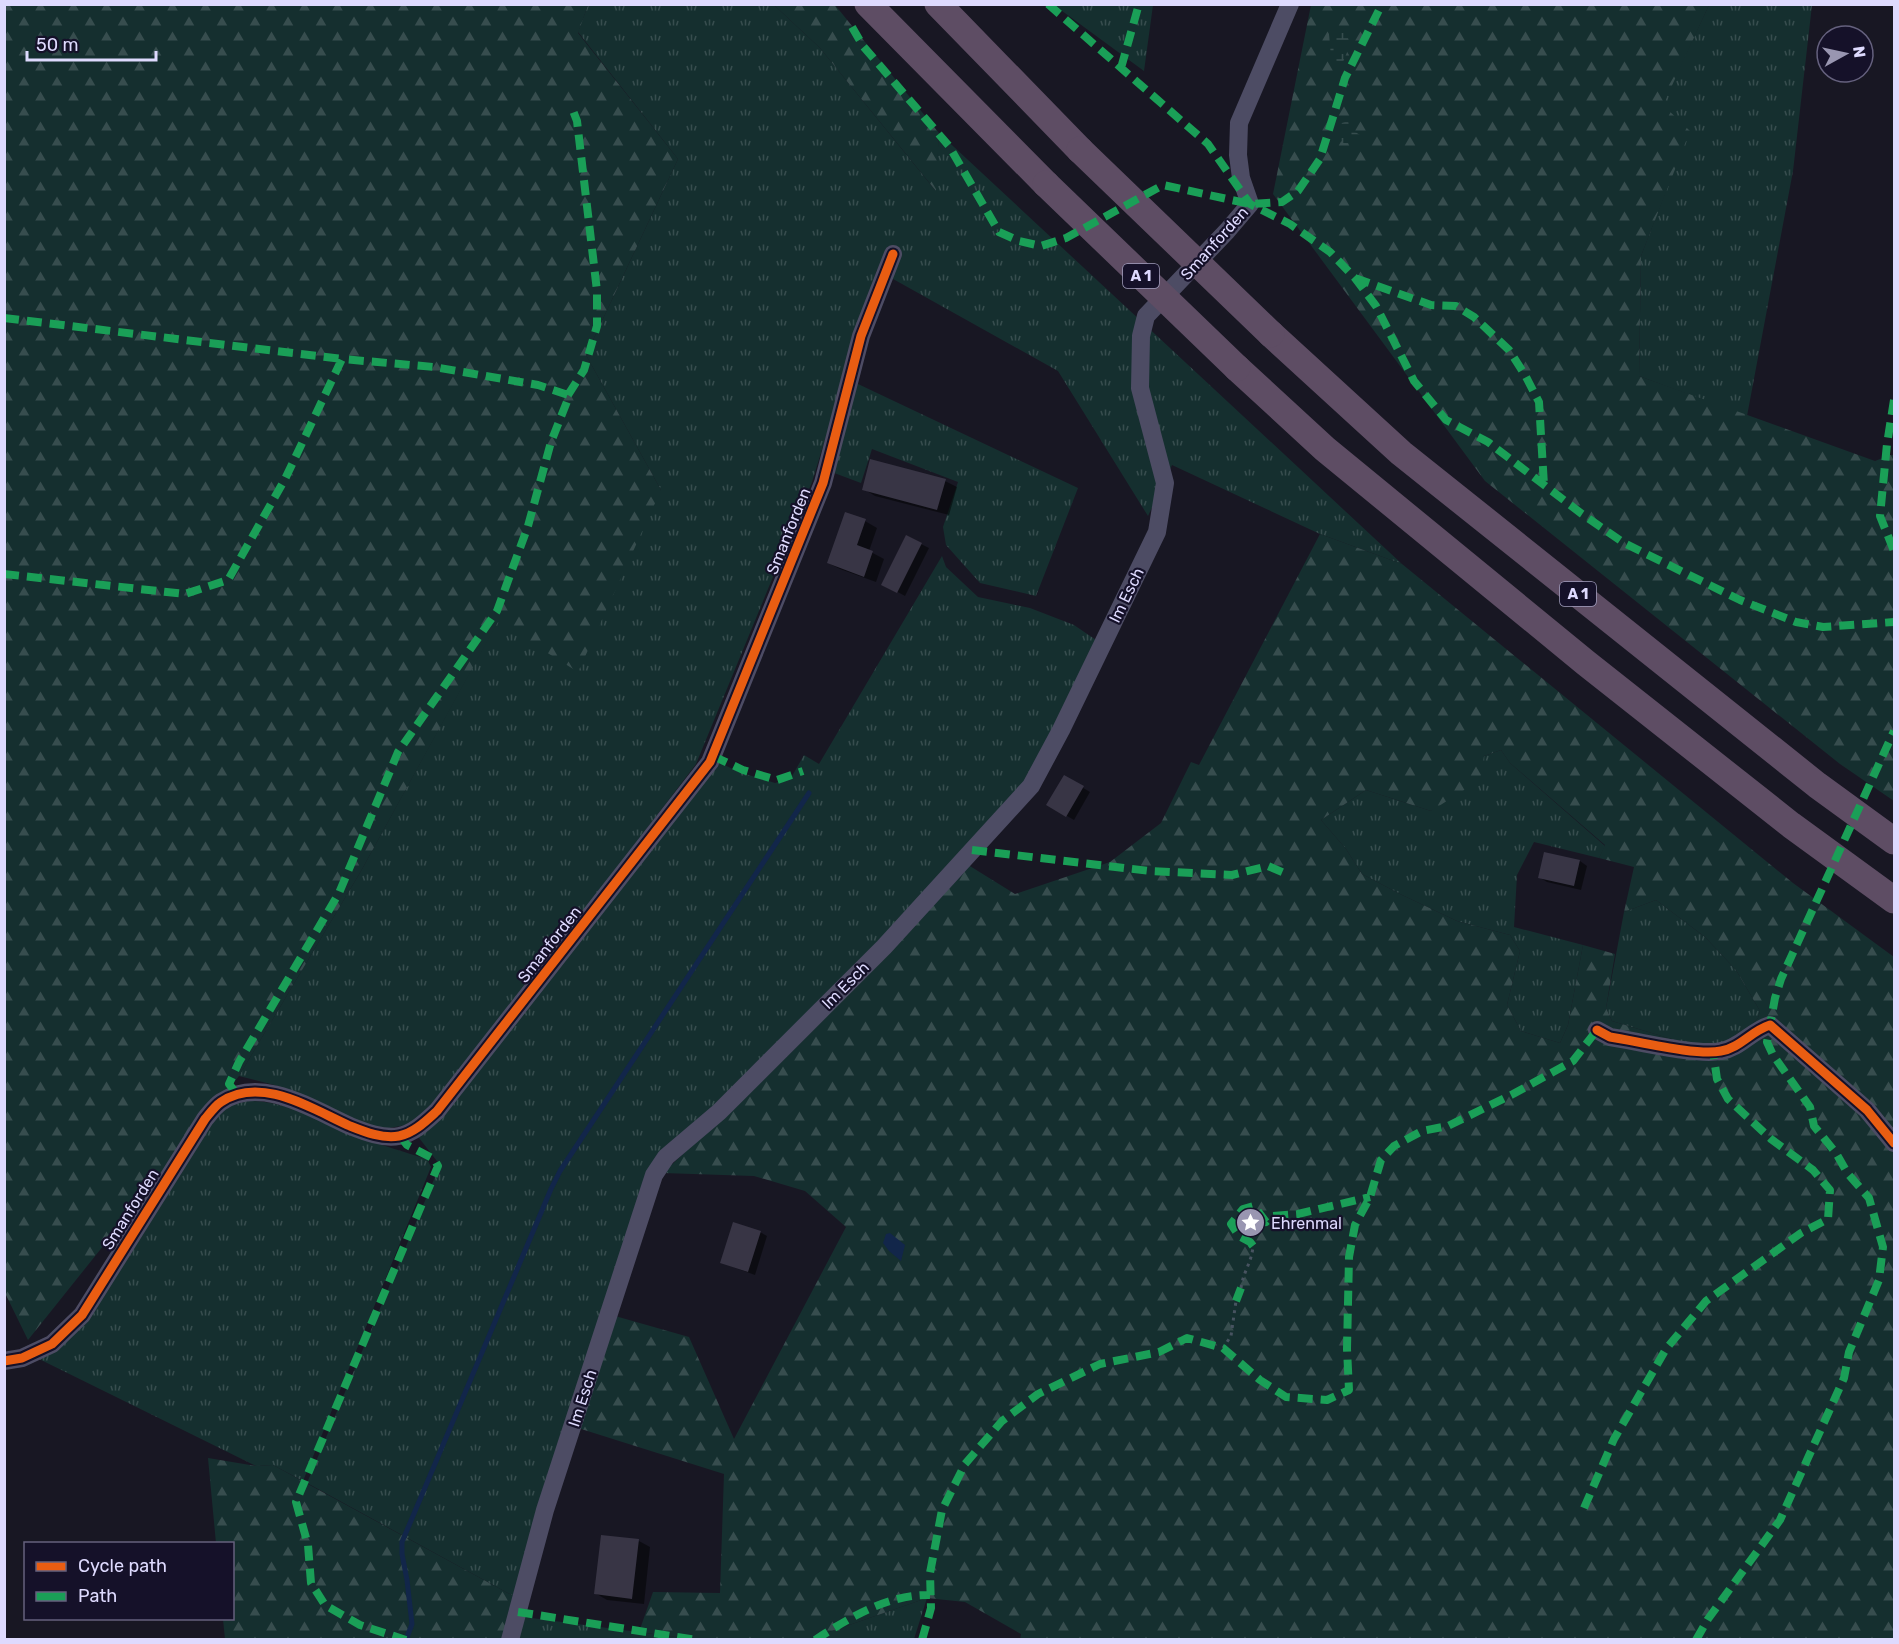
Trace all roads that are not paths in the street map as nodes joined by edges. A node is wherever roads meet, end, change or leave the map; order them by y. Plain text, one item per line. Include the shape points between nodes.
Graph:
1 (868, 4) edge
2 (938, 4) edge
3 (1290, 4) edge
4 (892, 254) dead end
5 (1141, 336) joint
6 (1894, 841) edge
7 (1894, 900) edge
8 (1597, 1030) dead end
9 (1894, 1143) edge
10 (4, 1361) edge
11 (510, 1640) edge

1 - 7 highway, A 1, bridge via 1046,184 1325,449 1586,663 1791,825
2 - 6 highway, A 1, bridge via 1080,150 1270,334 1401,453 1817,785
3 - 5 street, Smanforden via 1239,123 1241,178 1250,204 1146,316
4 - 10 street, Smanforden via 861,336 823,483 710,762 437,1111 419,1127 400,1136 384,1137 283,1096 257,1091 237,1094 220,1103 205,1119 82,1315 52,1344 22,1358
5 - 11 street, Im Esch via 1140,388 1165,483 1157,532 1031,786 884,947 719,1112 666,1157 654,1175 545,1510
8 - 9 street via 1610,1036 1719,1052 1770,1025 1867,1110

